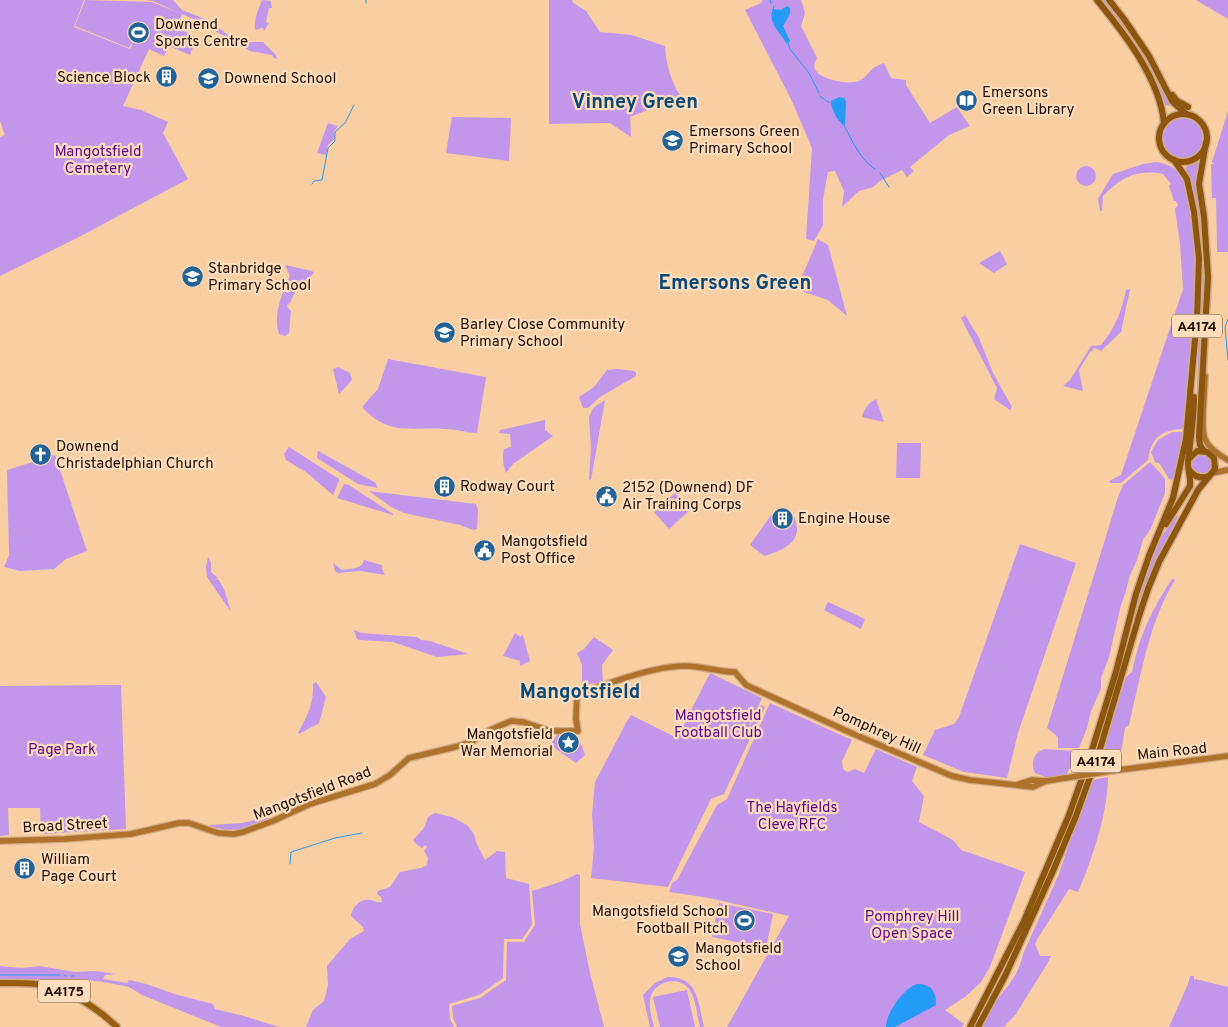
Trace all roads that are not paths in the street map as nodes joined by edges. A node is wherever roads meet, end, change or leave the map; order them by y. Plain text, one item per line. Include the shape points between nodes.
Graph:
1 (1097, 0) edge
2 (1109, 0) edge
3 (1187, 111) junction
4 (1164, 123) junction
5 (1206, 142) junction
6 (1174, 160) junction
7 (1197, 317) junction
8 (1203, 354) junction
9 (1204, 451) junction
10 (1190, 458) junction
11 (1214, 458) junction
12 (1228, 462) edge
13 (1228, 470) edge
14 (1190, 471) junction
15 (1211, 474) junction
16 (1157, 537) junction
17 (578, 731) joint
18 (1228, 756) edge
19 (1059, 780) joint
20 (131, 834) joint
21 (0, 841) edge
22 (0, 983) edge
23 (118, 1027) edge
24 (970, 1027) edge
25 (978, 1027) edge

1 - 4 highway, A4174 via 1145,70 1163,106
2 - 3 highway via 1149,56 1172,101
3 - 4 highway
3 - 5 highway via 1202,125
4 - 6 highway, A4174 via 1159,142 1167,156
5 - 6 highway via 1196,157 1186,161
5 - 8 highway, A4174 via 1199,184 1208,277
6 - 7 highway, A4174 via 1187,179 1194,212 1198,258
7 - 10 highway, A4174
7 - 16 highway via 1186,439 1173,498
8 - 9 highway, A4174 via 1199,437
8 - 12 main road via 1203,434 1208,444
9 - 10 highway via 1194,453
9 - 11 highway
10 - 14 highway
11 - 12 main road
11 - 15 highway
13 - 15 main road
14 - 15 highway via 1204,478
14 - 16 highway, A4174 via 1188,490
15 - 25 highway, A4174 via 1198,490 1156,571 1076,816 1005,976
16 - 24 highway, A4174 via 1136,594 1116,672 1069,815 1024,921
17 - 19 main road, Pomphrey Hill via 577,694 671,667 693,666 717,672 735,672 746,686 938,770 970,780 1019,784 1032,780
17 - 20 main road, Mangotsfield Road via 551,731 511,721 473,741 409,758 375,784 310,804 243,832 218,833 179,823
18 - 19 main road, Main Road, bridge
20 - 21 main road, Broad Street
22 - 23 main road, A4175 via 29,983 58,989 96,1010

